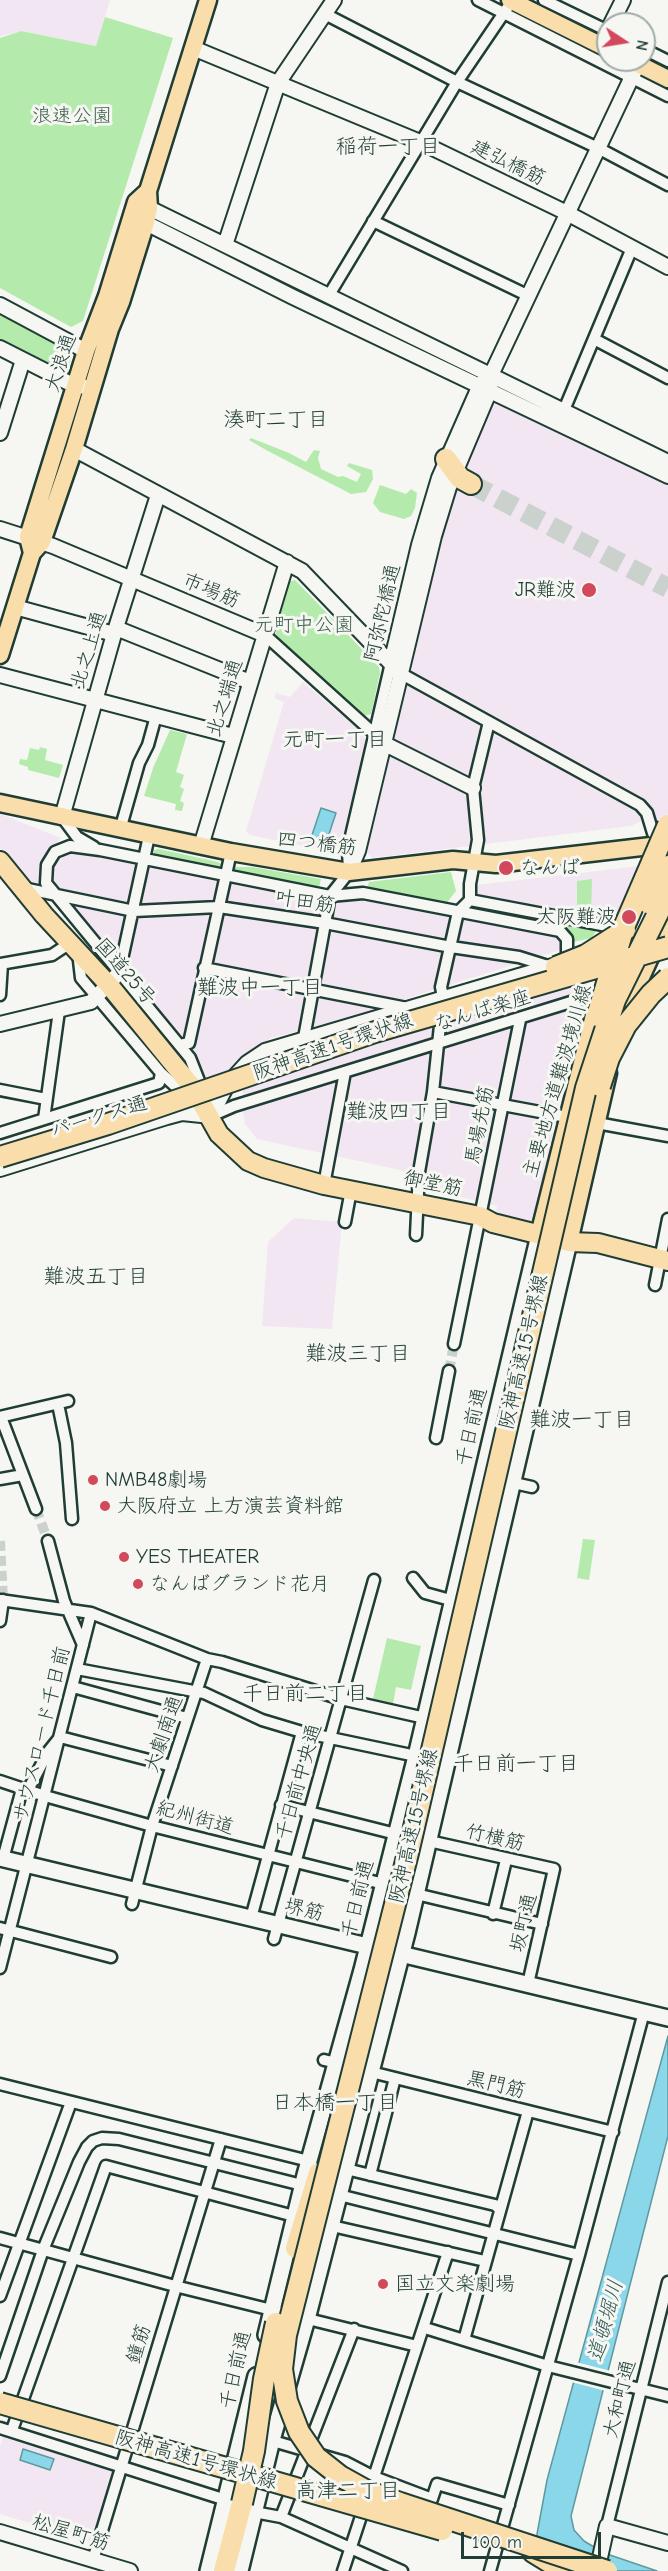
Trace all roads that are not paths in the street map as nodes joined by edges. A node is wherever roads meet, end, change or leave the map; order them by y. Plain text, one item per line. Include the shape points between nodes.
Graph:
1 (208, 0) edge
2 (334, 0) edge
3 (478, 0) edge
4 (544, 0) edge
5 (508, 5) edge
6 (325, 14) junction
7 (596, 29) edge
8 (596, 32) edge
9 (596, 45) edge
10 (193, 48) junction
11 (632, 72) edge
12 (645, 72) edge
13 (654, 72) edge
14 (668, 79) edge
15 (458, 82) junction
16 (278, 83) junction
17 (668, 96) edge
18 (420, 142) junction
19 (598, 147) junction
20 (668, 185) edge
21 (142, 208) junction
22 (567, 213) junction
23 (373, 221) junction
24 (225, 245) junction
25 (632, 248) junction
26 (668, 267) edge
27 (329, 295) junction
28 (529, 296) junction
29 (0, 304) edge
30 (594, 339) junction
31 (0, 348) edge
32 (86, 351) junction
33 (23, 360) junction
34 (491, 375) junction
35 (668, 378) edge
36 (84, 387) junction
37 (485, 387) junction
38 (564, 411) junction
39 (0, 433) edge
40 (74, 449) junction
41 (668, 462) edge
42 (450, 465) junction
43 (668, 476) edge
44 (471, 484) tunnel mouth
45 (158, 495) junction
46 (0, 529) edge
47 (34, 544) junction
48 (287, 561) junction
49 (132, 578) junction
50 (15, 607) junction
51 (115, 631) junction
52 (265, 635) junction
53 (0, 655) edge
54 (396, 668) junction
55 (0, 675) edge
56 (250, 682) junction
57 (94, 701) junction
58 (156, 716) junction
59 (489, 722) junction
60 (233, 736) junction
61 (379, 738) junction
62 (473, 789) junction
63 (0, 803) edge
64 (62, 817) junction
65 (668, 825) edge
66 (120, 830) junction
67 (149, 836) junction
68 (201, 846) junction
69 (668, 846) edge
70 (100, 850) junction
71 (231, 852) junction
72 (144, 859) junction
73 (0, 861) edge
74 (475, 863) junction
75 (668, 866) edge
76 (349, 872) junction
77 (225, 874) junction
78 (23, 888) junction
79 (52, 892) junction
80 (668, 893) edge
81 (330, 896) junction
82 (470, 900) junction
83 (219, 907) junction
84 (644, 909) junction
85 (134, 911) junction
86 (458, 912) junction
87 (668, 918) edge
88 (325, 923) junction
89 (629, 938) junction
90 (451, 947) junction
91 (662, 947) edge
92 (74, 948) junction
93 (567, 962) junction
94 (1, 964) edge
95 (551, 967) junction
96 (204, 968) junction
97 (668, 970) edge
98 (668, 978) edge
99 (638, 984) junction
100 (108, 985) junction
101 (312, 988) junction
102 (0, 995) edge
103 (443, 997) junction
104 (598, 999) junction
105 (462, 1005) junction
106 (407, 1008) junction
107 (59, 1011) junction
108 (520, 1020) junction
109 (0, 1024) edge
110 (304, 1038) junction
111 (438, 1043) junction
112 (180, 1045) junction
113 (345, 1072) junction
114 (161, 1073) junction
115 (0, 1090) edge
116 (433, 1092) junction
117 (46, 1099) junction
118 (502, 1105) junction
119 (211, 1116) junction
120 (567, 1117) junction
121 (44, 1119) junction
122 (597, 1123) junction
123 (0, 1133) edge
124 (668, 1136) edge
125 (0, 1157) edge
126 (0, 1169) edge
127 (324, 1185) junction
128 (562, 1186) junction
129 (351, 1190) junction
130 (417, 1204) junction
131 (480, 1216) junction
132 (668, 1219) edge
133 (345, 1222) dead end
134 (539, 1235) junction
135 (416, 1236) dead end
136 (569, 1242) junction
137 (664, 1260) edge
138 (655, 1286) dead end
139 (454, 1344) tunnel mouth
140 (449, 1371) tunnel mouth
141 (1, 1417) edge
142 (509, 1422) junction
143 (436, 1438) dead end
144 (23, 1475) junction
145 (0, 1479) edge
146 (514, 1483) junction
147 (532, 1486) dead end
148 (36, 1509) tunnel mouth
149 (72, 1519) dead end
150 (48, 1541) tunnel mouth
151 (413, 1578) dead end
152 (374, 1580) dead end
153 (1, 1600) edge
154 (454, 1600) junction
155 (68, 1609) junction
156 (91, 1612) junction
157 (0, 1621) edge
158 (84, 1645) junction
159 (207, 1659) junction
160 (77, 1670) junction
161 (73, 1687) junction
162 (197, 1692) junction
163 (341, 1699) junction
164 (187, 1718) junction
165 (425, 1718) junction
166 (302, 1732) junction
167 (60, 1737) junction
168 (331, 1737) junction
169 (416, 1756) junction
170 (171, 1767) junction
171 (0, 1781) edge
172 (25, 1790) junction
173 (45, 1796) junction
174 (281, 1804) junction
175 (310, 1812) junction
176 (152, 1826) junction
177 (396, 1834) junction
178 (429, 1841) junction
179 (267, 1855) junction
180 (2, 1858) edge
181 (506, 1860) junction
182 (296, 1862) junction
183 (27, 1864) junction
184 (554, 1869) joint
185 (384, 1884) junction
186 (416, 1894) junction
187 (134, 1897) junction
188 (494, 1914) junction
189 (251, 1918) junction
190 (542, 1924) junction
191 (5, 1929) edge
192 (276, 1932) junction
193 (368, 1947) junction
194 (400, 1954) junction
195 (111, 1957) dead end
196 (0, 1968) edge
197 (528, 1984) junction
198 (644, 2012) junction
199 (668, 2018) edge
200 (371, 2072) junction
201 (395, 2078) junction
202 (0, 2084) edge
203 (347, 2098) junction
204 (71, 2102) junction
205 (528, 2111) junction
206 (613, 2132) junction
207 (221, 2139) junction
208 (309, 2161) junction
209 (214, 2163) junction
210 (346, 2169) junction
211 (370, 2175) junction
212 (302, 2186) junction
213 (205, 2193) junction
214 (339, 2195) junction
215 (500, 2209) junction
216 (294, 2216) junction
217 (332, 2226) junction
218 (493, 2232) junction
219 (0, 2238) edge
220 (20, 2244) junction
221 (44, 2250) junction
222 (448, 2252) junction
223 (579, 2254) junction
224 (73, 2258) junction
225 (485, 2261) junction
226 (668, 2282) edge
227 (175, 2286) junction
228 (0, 2296) edge
229 (272, 2311) junction
230 (308, 2319) junction
231 (425, 2328) junction
232 (354, 2329) junction
233 (464, 2340) junction
234 (417, 2346) junction
235 (549, 2366) junction
236 (0, 2376) edge
237 (641, 2389) junction
238 (668, 2396) edge
239 (0, 2403) edge
240 (4, 2431) edge
241 (243, 2432) junction
242 (272, 2440) junction
243 (307, 2450) junction
244 (121, 2465) junction
245 (374, 2477) junction
246 (432, 2499) junction
247 (226, 2500) junction
248 (509, 2505) junction
249 (254, 2512) junction
250 (427, 2516) junction
251 (281, 2517) junction
252 (607, 2526) junction
253 (0, 2532) edge
254 (500, 2540) junction
255 (668, 2542) edge
256 (351, 2548) junction
257 (93, 2560) junction
258 (130, 2571) edge
259 (208, 2571) edge
260 (224, 2571) edge
261 (240, 2571) edge
262 (343, 2571) edge
263 (402, 2571) edge
264 (490, 2571) edge
265 (564, 2571) edge
266 (599, 2571) edge
267 (607, 2571) edge

1 - 10 main road, 大浪通
2 - 6 street
3 - 5 street
4 - 7 street
5 - 8 main road
5 - 9 street
5 - 15 street
6 - 15 street
6 - 16 street
10 - 16 street, 建弘橋筋
10 - 21 main road, 大浪通
11 - 19 street, 阿弥陀橋通
12 - 17 street
13 - 14 main road
15 - 18 street
15 - 19 street
16 - 18 street, 建弘橋筋
16 - 24 street
18 - 22 street, 建弘橋筋
18 - 23 street
19 - 20 street
19 - 22 street, 阿弥陀橋通
21 - 24 street
21 - 32 main road, 大浪通
21 - 36 main road, 大浪通
21 - 37 street via 293,297
22 - 25 street, 建弘橋筋
22 - 28 street, 阿弥陀橋通
23 - 27 street
23 - 28 street
24 - 27 street
25 - 26 street, 建弘橋筋
25 - 30 street
27 - 34 street
28 - 34 street, 阿弥陀橋通
29 - 32 street
30 - 35 street
30 - 38 street
31 - 33 street
32 - 36 main road, 大浪通
33 - 36 street
33 - 39 street
34 - 37 street, 阿弥陀橋通
34 - 38 street
36 - 40 main road, 大浪通
36 - 47 main road, 大浪通
37 - 42 street, 阿弥陀橋通
37 - 43 street
38 - 41 street
40 - 45 street
40 - 47 main road, 大浪通
42 - 44 highway
42 - 54 street, 阿弥陀橋通
45 - 48 street
45 - 49 street, 北之上通
46 - 47 street, 市場筋
47 - 49 street, 市場筋
47 - 50 main road, 大浪通
48 - 52 street, 北之端通
48 - 54 street via 302,571
49 - 51 street, 北之上通
49 - 52 street, 市場筋
50 - 51 street
50 - 53 main road, 大浪通
51 - 56 street
51 - 57 street, 北之上通
52 - 56 street, 北之端通
52 - 61 street, 市場筋
54 - 59 street
54 - 61 street, 阿弥陀橋通
55 - 57 street
56 - 60 street, 北之端通
57 - 58 street
57 - 64 street, 北之上通
58 - 60 street
58 - 66 street via 138,763
59 - 62 street
59 - 69 street via 640,805 653,833
60 - 68 street, 北之端通
61 - 62 street, 市場筋
61 - 76 street, 阿弥陀橋通 via 358,851
62 - 74 street via 478,840
63 - 64 main road, 四つ橋筋
64 - 66 main road, 四つ橋筋
64 - 70 street via 77,837
65 - 128 highway, bridge via 624,927 598,1012
66 - 67 main road, 四つ橋筋
67 - 68 main road, 四つ橋筋
67 - 72 street
68 - 71 main road, 四つ橋筋
69 - 74 main road, 四つ橋筋
69 - 84 highway, bridge
69 - 89 main road, 主要地方道難波境川線
70 - 72 street
70 - 79 street via 70,846 55,852 45,872
71 - 76 main road, 四つ橋筋
71 - 77 street
72 - 77 street
72 - 85 street
73 - 78 highway, 国道25号
74 - 76 main road, 四つ橋筋 via 453,860
74 - 82 street
75 - 84 highway, bridge
76 - 81 street, 阿弥陀橋通
77 - 81 street
77 - 83 street
78 - 79 street, 叶田筋
78 - 92 highway, 国道25号
79 - 85 street, 叶田筋
79 - 100 street
80 - 128 highway, 阪神高速15号堺線, bridge via 628,970 604,1028
81 - 86 street via 363,893
81 - 88 street, 阿弥陀橋通
82 - 86 street
82 - 89 street
83 - 85 street, 叶田筋
83 - 88 street, 叶田筋
83 - 96 street
84 - 105 highway, bridge via 621,935 586,955
85 - 100 street
86 - 90 street
86 - 93 street via 560,932 567,939
87 - 91 main road
88 - 90 street, 叶田筋
88 - 101 street, 阿弥陀橋通
89 - 91 street
89 - 93 street
89 - 104 main road, 主要地方道難波境川線
90 - 95 street, 叶田筋 via 519,957
90 - 103 street via 441,987
91 - 99 main road
91 - 105 highway, 阪神高速1号環状線, bridge
92 - 94 street
92 - 100 highway, 国道25号
93 - 95 street
94 - 102 street
95 - 103 street
96 - 101 street
96 - 112 street via 189,1042
97 - 99 street
98 - 142 highway, bridge via 639,1008 606,1066 547,1304
99 - 122 main road via 609,1070
100 - 107 street via 91,1002
100 - 112 street
100 - 114 street
100 - 119 highway, 国道25号 via 193,1088
101 - 106 street
101 - 110 street, 阿弥陀橋通
103 - 106 street
103 - 111 street
104 - 108 street, なんば楽座 via 574,1001
104 - 120 main road, 主要地方道難波境川線
105 - 125 highway, 阪神高速1号環状線, bridge
106 - 110 street
107 - 109 street
107 - 117 street
108 - 111 street, なんば楽座
108 - 118 street, 馬場先筋
110 - 119 street via 265,1051 248,1063 227,1085
111 - 113 street, なんば楽座
111 - 116 street
112 - 119 street via 202,1085
113 - 119 street, なんば楽座
113 - 127 street
114 - 119 street
114 - 121 street via 159,1083
115 - 117 street
116 - 118 street
116 - 130 street
117 - 121 street
118 - 120 street
118 - 131 street, 馬場先筋
119 - 126 street, パークス通 via 182,1113
119 - 127 highway, 御堂筋 via 219,1134 248,1161
120 - 134 main road, 主要地方道難波境川線
121 - 123 street
122 - 124 street
122 - 136 main road
127 - 129 highway, 御堂筋
128 - 142 highway, 阪神高速15号堺線, bridge
129 - 130 highway, 御堂筋
129 - 133 street
130 - 131 highway, 御堂筋
130 - 135 street
131 - 134 highway, 御堂筋
131 - 139 street, 馬場先筋
132 - 137 street
134 - 136 highway, 御堂筋
134 - 154 main road, 千日前通
136 - 137 highway, 御堂筋 via 592,1242
136 - 146 main road
137 - 138 street
140 - 143 street
141 - 144 street
141 - 149 street via 63,1403
142 - 203 highway, 阪神高速15号堺線, bridge
144 - 145 street
144 - 148 street
146 - 147 street
146 - 178 main road
150 - 155 street
151 - 154 street via 425,1593
152 - 163 street, 千日前中央通
153 - 155 street
153 - 157 street
154 - 165 main road, 千日前通
155 - 156 street
155 - 158 street
156 - 158 street, サウスロード千日前
156 - 159 street
158 - 160 street, サウスロード千日前
159 - 162 street, 大劇南通
159 - 163 street
160 - 161 street, サウスロード千日前
160 - 162 street
161 - 164 street
161 - 167 street, サウスロード千日前
162 - 164 street, 大劇南通
162 - 166 street via 262,1720
163 - 165 street
163 - 168 street, 千日前中央通
164 - 170 street, 大劇南通
165 - 169 main road, 千日前通
166 - 168 street
166 - 174 street
167 - 170 street
167 - 172 street
167 - 173 street, サウスロード千日前
168 - 169 street
168 - 175 street, 千日前中央通
169 - 177 main road, 千日前通
170 - 176 street, 大劇南通
171 - 172 street, 紀州街道
172 - 173 street, 紀州街道
172 - 180 street
173 - 176 street, 紀州街道
173 - 183 street, サウスロード千日前
174 - 175 street
174 - 179 street
175 - 177 street
175 - 182 street, 千日前中央通
176 - 179 street, 紀州街道
176 - 187 street, 大劇南通
177 - 185 main road, 千日前通
178 - 181 street, 竹横筋
178 - 186 main road
179 - 182 street, 紀州街道
179 - 189 street
180 - 183 main road, 堺筋
181 - 184 street, 竹横筋
181 - 188 street
182 - 185 street, 紀州街道
182 - 192 street, 千日前中央通
183 - 187 main road, 堺筋
183 - 191 street, サウスロード千日前
184 - 190 street, 坂町通
185 - 193 main road, 千日前通
186 - 188 street
186 - 194 main road
187 - 189 main road, 堺筋
188 - 190 street
189 - 192 main road, 堺筋
190 - 197 street, 坂町通
191 - 195 street
191 - 196 street, サウスロード千日前
192 - 193 main road, 堺筋
193 - 194 main road, 堺筋
193 - 208 main road, 千日前通 via 330,2062
194 - 197 main road, 堺筋
194 - 200 main road
197 - 198 main road, 堺筋
198 - 199 main road, 堺筋
198 - 206 street
200 - 201 street, 黒門筋
200 - 210 main road
201 - 205 street, 黒門筋
201 - 211 street
202 - 204 street
203 - 260 highway, bridge via 315,2181 290,2269 267,2362 250,2470
203 - 267 highway, 阪神高速15号堺線, bridge via 283,2353 283,2384 299,2432 327,2467 367,2491
204 - 207 street
204 - 220 street
205 - 206 street, 黒門筋
205 - 215 street
206 - 223 street
207 - 208 street
207 - 209 street, 鐘筋
208 - 212 main road, 千日前通
209 - 212 street
209 - 213 street, 鐘筋
209 - 221 street via 111,2137 93,2141 79,2162
210 - 211 street
210 - 214 main road
211 - 215 street
212 - 216 main road, 千日前通
213 - 216 street
213 - 224 street via 106,2166
213 - 227 street, 鐘筋
214 - 217 main road
214 - 218 street
215 - 218 street
216 - 229 main road, 千日前通
217 - 222 street
217 - 230 main road
218 - 223 street
218 - 225 street
219 - 220 street
220 - 221 street
220 - 228 street
221 - 224 street
221 - 236 street
222 - 225 street
222 - 231 street
223 - 235 street
224 - 227 street
224 - 240 street
225 - 233 street
226 - 237 street, 大和町通
227 - 229 street
227 - 244 street, 鐘筋
229 - 230 street
229 - 241 main road, 千日前通
230 - 232 street
230 - 242 main road
231 - 233 street
231 - 234 street
232 - 234 street
232 - 243 street
233 - 235 street
234 - 245 street
235 - 237 street
235 - 248 street
237 - 238 street
237 - 252 street, 大和町通
239 - 266 highway, 阪神高速1号環状線, bridge via 354,2506
240 - 244 street
241 - 242 street
241 - 247 main road, 千日前通
242 - 243 street
242 - 249 main road
243 - 245 street via 345,2462
243 - 251 street
244 - 247 street
244 - 257 street, 鐘筋
245 - 246 street
245 - 250 street via 376,2488 392,2502
245 - 256 street
246 - 248 street via 437,2484
246 - 250 street
247 - 259 main road, 千日前通
248 - 254 street
249 - 251 street
249 - 261 main road
250 - 254 street
251 - 256 street
252 - 255 street
252 - 266 street
253 - 257 street, 松屋町筋
254 - 264 street
254 - 265 highway via 541,2556
256 - 262 street
256 - 263 street
257 - 258 street, 松屋町筋

